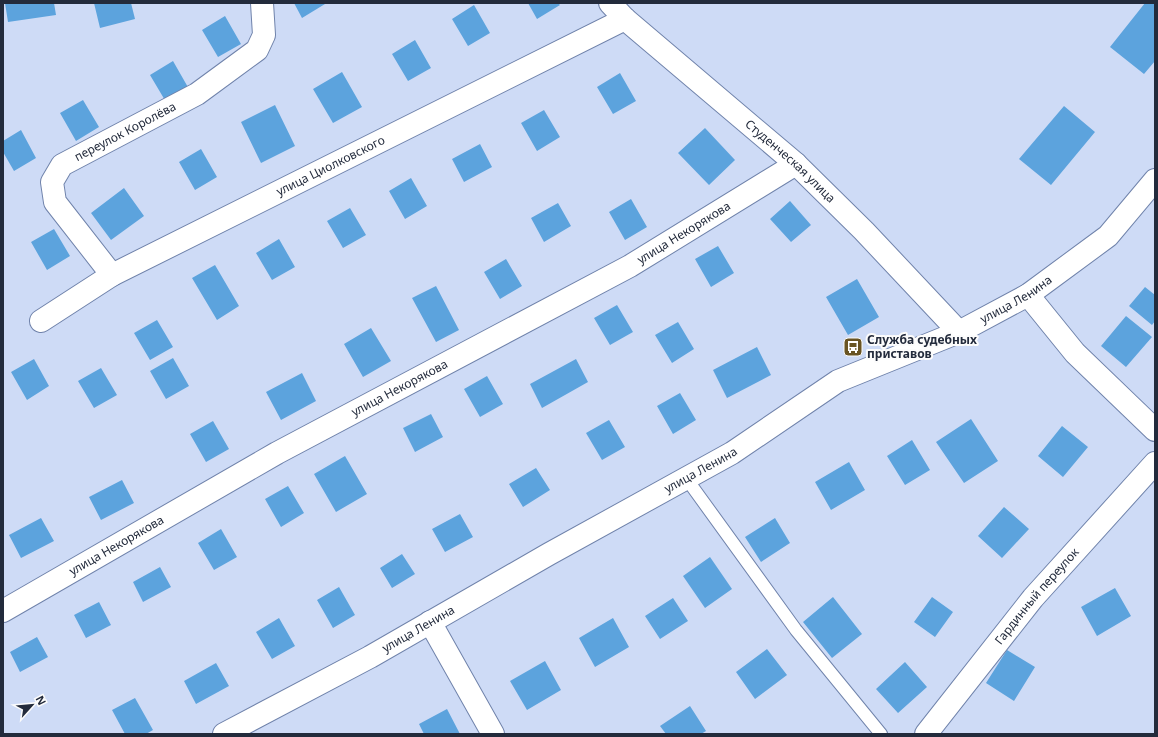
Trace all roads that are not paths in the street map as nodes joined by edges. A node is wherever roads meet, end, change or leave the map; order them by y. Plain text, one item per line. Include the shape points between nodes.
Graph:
1 (262, 3) edge
2 (610, 3) edge
3 (625, 19) junction
4 (796, 164) junction
5 (1155, 180) edge
6 (112, 276) junction
7 (1028, 295) junction
8 (41, 321) dead end
9 (959, 332) junction
10 (1155, 430) edge
11 (1155, 463) edge
12 (686, 478) junction
13 (3, 611) edge
14 (430, 622) junction
15 (224, 734) edge
16 (493, 734) edge
17 (881, 734) edge
18 (926, 734) edge

1 - 6 street, переулок Королёва via 264,35 258,50 197,94 62,165 52,182 55,202
2 - 3 street, Студенческая улица
3 - 4 street, Студенческая улица
3 - 6 street, улица Циолковского
4 - 9 street, Студенческая улица via 864,231
4 - 13 street, улица Некорякова via 630,266 277,453
5 - 7 street, улица Ленина via 1108,236
6 - 8 street, улица Циолковского
7 - 9 street, улица Ленина
7 - 10 street via 1075,353
9 - 12 street, улица Ленина via 838,381 732,453
11 - 18 street, Гардинный переулок via 1033,598
12 - 14 street, улица Ленина
12 - 17 lane via 796,630
14 - 15 street, улица Ленина via 370,657
14 - 16 street

